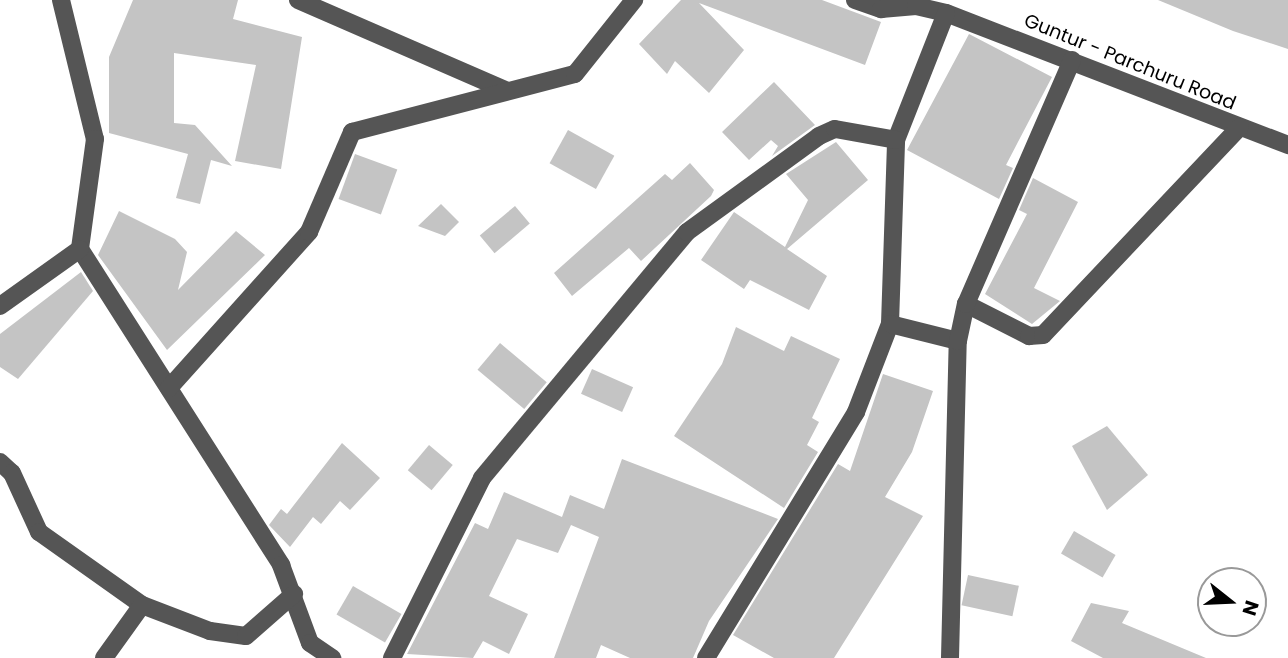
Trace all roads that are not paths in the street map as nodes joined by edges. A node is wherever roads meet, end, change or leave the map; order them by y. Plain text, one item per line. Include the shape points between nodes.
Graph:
1 (61, 0) edge
2 (299, 0) edge
3 (634, 0) edge
4 (855, 0) edge
5 (913, 3) edge
6 (883, 5) edge
7 (946, 13) junction
8 (1072, 60) junction
9 (507, 91) junction
10 (1240, 127) junction
11 (896, 140) junction
12 (1288, 145) edge
13 (80, 249) junction
14 (966, 304) junction
15 (0, 306) edge
16 (890, 324) junction
17 (958, 341) junction
18 (169, 388) junction
19 (0, 462) edge
20 (294, 594) junction
21 (142, 605) junction
22 (104, 658) edge
23 (332, 658) edge
24 (392, 658) edge
25 (706, 658) edge
26 (950, 658) edge

1 - 13 street via 95,139
2 - 9 street
3 - 9 street via 575,74
4 - 6 street, Guntur - Parchuru Road
5 - 6 street, Guntur - Parchuru Road
5 - 7 street, Guntur - Parchuru Road
7 - 8 street, Guntur - Parchuru Road
7 - 11 street
8 - 10 street, Guntur - Parchuru Road
8 - 14 street
9 - 18 street via 352,132 309,232
10 - 12 street, Guntur - Parchuru Road
10 - 14 street via 1043,335 1029,336
11 - 16 street
11 - 24 street via 835,129 688,232 482,478
13 - 15 street
13 - 18 street
14 - 17 street
16 - 17 street
16 - 25 street via 856,412
17 - 26 street
18 - 20 street
19 - 21 street via 12,473 39,533
20 - 21 street via 246,636 210,631
20 - 23 street via 310,643
21 - 22 street

